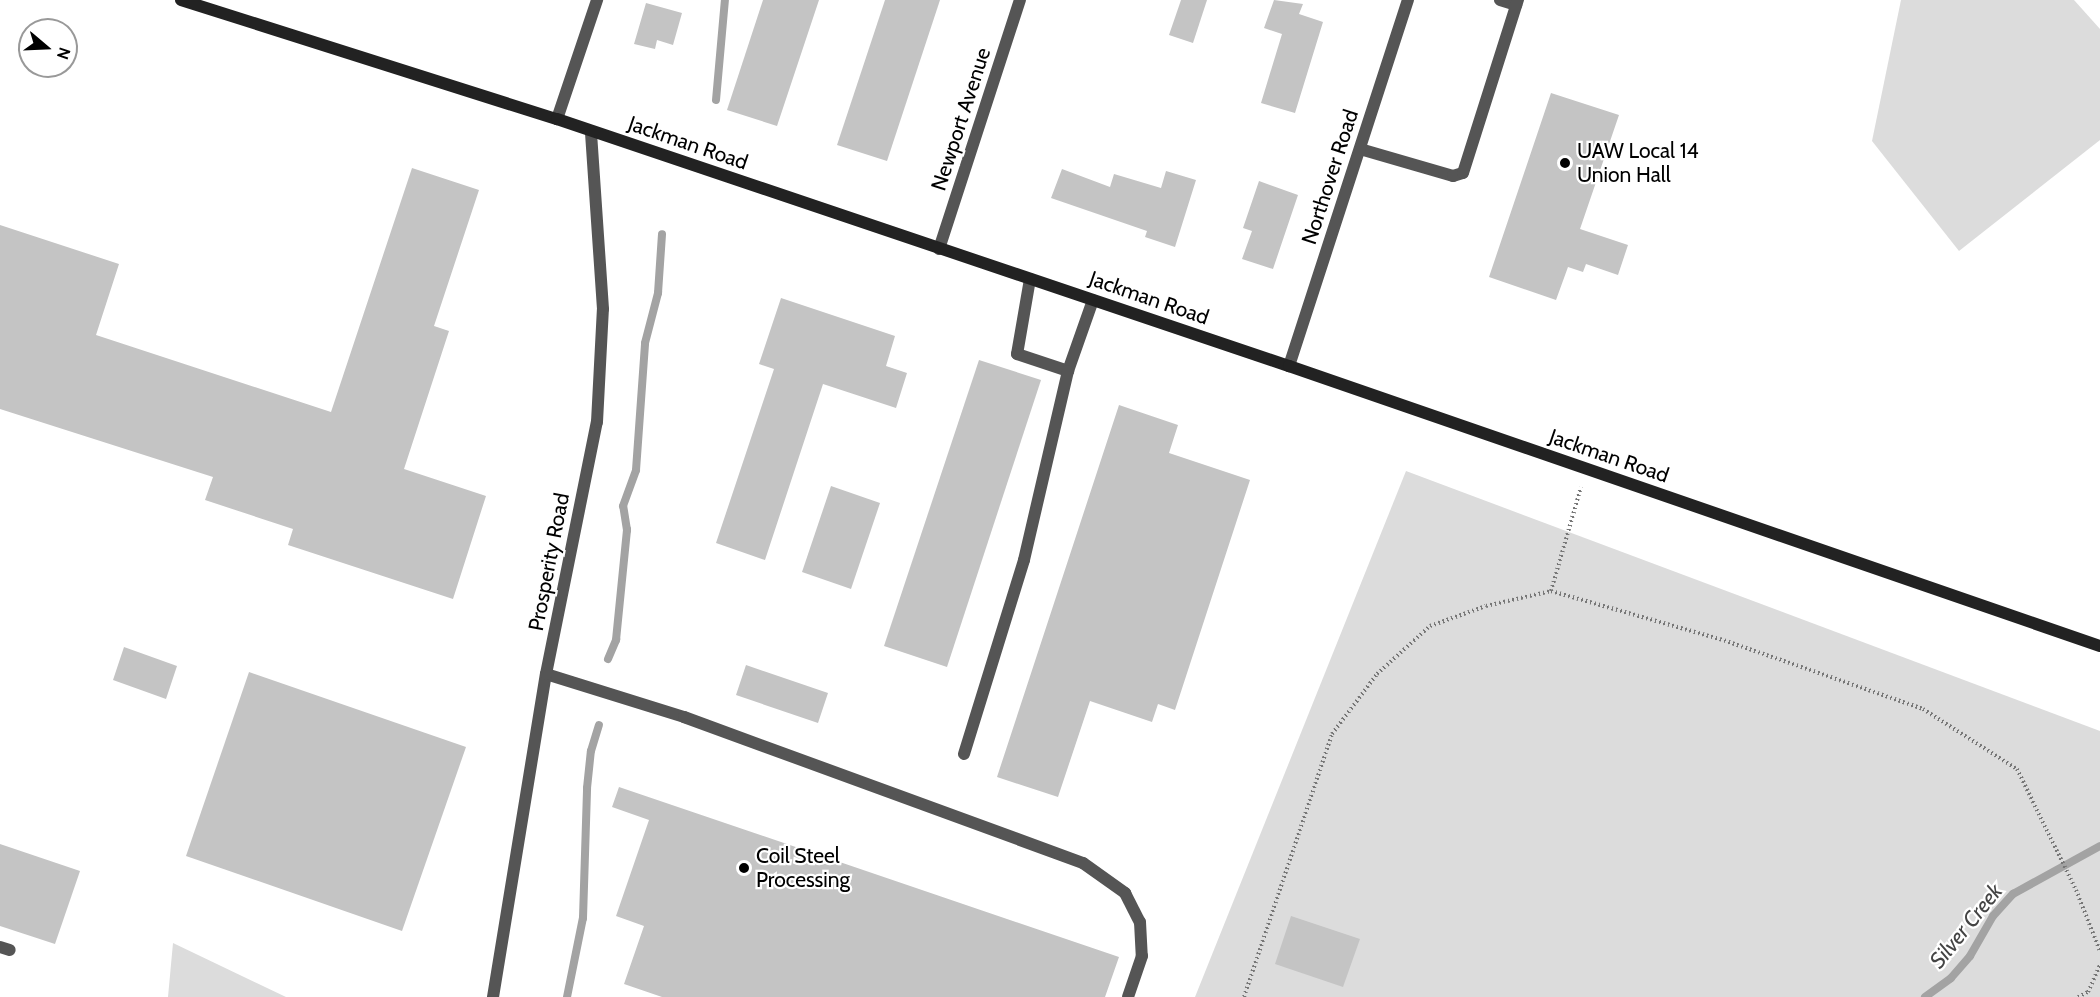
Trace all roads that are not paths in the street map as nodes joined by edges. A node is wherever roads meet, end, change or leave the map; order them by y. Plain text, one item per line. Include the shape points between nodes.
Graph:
1 (181, 0) edge
2 (597, 0) edge
3 (1020, 0) edge
4 (1408, 0) edge
5 (1500, 0) edge
6 (1517, 3) edge
7 (557, 119) junction
8 (591, 131) junction
9 (1360, 149) junction
10 (939, 249) junction
11 (1030, 279) junction
12 (1093, 300) junction
13 (1289, 366) junction
14 (1068, 371) junction
15 (2100, 646) edge
16 (546, 674) junction
17 (964, 754) dead end
18 (493, 997) edge
19 (1128, 997) edge

1 - 7 main road, Jackman Road
2 - 7 street
3 - 10 street, Newport Avenue
4 - 9 street, Northover Road
5 - 6 street
6 - 9 street via 1463,172 1454,176
7 - 8 main road, Jackman Road
8 - 10 main road, Jackman Road
8 - 16 street, Prosperity Road via 603,309 602,365 597,422
9 - 13 street, Northover Road
10 - 11 main road, Jackman Road
11 - 12 main road, Jackman Road
11 - 14 street via 1017,354
12 - 13 main road, Jackman Road
12 - 14 street
13 - 15 main road, Jackman Road
14 - 17 street via 1024,560
16 - 18 street, Prosperity Road
16 - 19 street via 684,717 1083,862 1125,893 1140,922 1142,957

